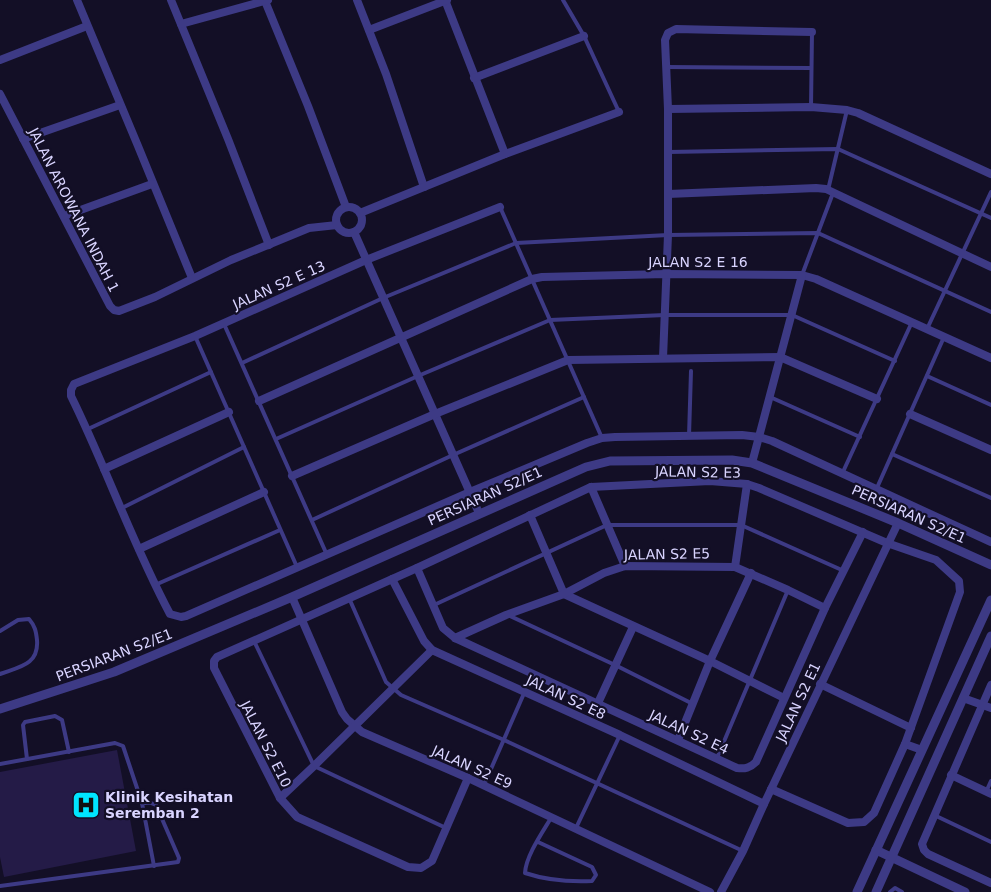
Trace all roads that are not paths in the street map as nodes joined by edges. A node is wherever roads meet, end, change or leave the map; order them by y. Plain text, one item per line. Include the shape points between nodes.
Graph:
1 (77, 0) edge
2 (171, 0) edge
3 (267, 0) edge
4 (357, 0) edge
5 (446, 0) edge
6 (563, 0) edge
7 (181, 24) junction
8 (87, 26) junction
9 (369, 30) junction
10 (812, 32) joint
11 (584, 36) junction
12 (0, 60) edge
13 (666, 68) junction
14 (811, 68) junction
15 (474, 78) junction
16 (0, 94) edge
17 (120, 105) junction
18 (811, 107) junction
19 (668, 110) junction
20 (847, 110) junction
21 (619, 112) joint
22 (23, 139) junction
23 (838, 149) junction
24 (668, 152) junction
25 (505, 154) junction
26 (991, 174) edge
27 (152, 184) junction
28 (424, 187) junction
29 (831, 191) junction
30 (991, 192) edge
31 (668, 194) junction
32 (346, 207) junction
33 (500, 207) joint
34 (360, 213) junction
35 (981, 213) junction
36 (64, 216) junction
37 (991, 218) edge
38 (337, 225) junction
39 (354, 232) junction
40 (818, 233) junction
41 (668, 235) junction
42 (516, 244) junction
43 (269, 245) junction
44 (962, 254) junction
45 (366, 260) junction
46 (991, 267) edge
47 (666, 274) junction
48 (802, 275) junction
49 (192, 278) junction
50 (532, 280) junction
51 (945, 290) junction
52 (383, 298) junction
53 (991, 312) edge
54 (665, 315) junction
55 (792, 315) junction
56 (550, 320) junction
57 (912, 322) junction
58 (224, 323) junction
59 (927, 329) junction
60 (195, 336) junction
61 (400, 337) junction
62 (944, 338) junction
63 (663, 358) junction
64 (780, 358) junction
65 (991, 358) edge
66 (568, 360) junction
67 (895, 361) junction
68 (242, 363) junction
69 (211, 372) junction
70 (691, 372) dead end
71 (418, 376) junction
72 (927, 376) junction
73 (584, 397) junction
74 (770, 397) junction
75 (877, 399) junction
76 (259, 401) junction
77 (991, 405) edge
78 (229, 412) junction
79 (435, 414) junction
80 (910, 414) junction
81 (88, 429) junction
82 (689, 436) junction
83 (759, 437) junction
84 (860, 437) junction
85 (602, 438) junction
86 (276, 439) junction
87 (244, 447) junction
88 (991, 450) edge
89 (892, 454) junction
90 (453, 455) junction
91 (752, 463) junction
92 (104, 469) junction
93 (842, 474) junction
94 (292, 476) junction
95 (747, 484) junction
96 (591, 487) junction
97 (876, 490) junction
98 (264, 492) junction
99 (470, 492) junction
100 (991, 498) edge
101 (122, 508) junction
102 (479, 513) junction
103 (530, 515) junction
104 (312, 520) junction
105 (898, 523) junction
106 (608, 525) junction
107 (741, 525) junction
108 (280, 530) junction
109 (863, 532) junction
110 (991, 542) edge
111 (887, 543) junction
112 (139, 548) junction
113 (545, 552) junction
114 (327, 555) junction
115 (991, 565) edge
116 (625, 566) junction
117 (734, 566) junction
118 (296, 568) junction
119 (417, 568) junction
120 (844, 571) junction
121 (751, 573) junction
122 (392, 579) junction
123 (155, 585) junction
124 (788, 590) junction
125 (564, 594) junction
126 (292, 597) junction
127 (349, 598) junction
128 (991, 600) edge
129 (433, 606) junction
130 (825, 608) junction
131 (506, 615) junction
132 (301, 618) junction
133 (633, 626) junction
134 (0, 631) edge
135 (991, 636) edge
136 (455, 638) junction
137 (254, 641) junction
138 (432, 650) junction
139 (710, 661) junction
140 (615, 665) junction
141 (0, 674) edge
142 (749, 680) junction
143 (820, 684) junction
144 (991, 685) edge
145 (392, 689) junction
146 (525, 691) junction
147 (784, 698) junction
148 (964, 698) junction
149 (598, 703) junction
150 (693, 704) junction
151 (981, 706) junction
152 (991, 708) edge
153 (0, 709) edge
154 (354, 726) junction
155 (911, 728) junction
156 (620, 735) junction
157 (504, 740) junction
158 (678, 740) junction
159 (905, 744) junction
160 (922, 750) junction
161 (69, 752) junction
162 (717, 758) junction
163 (27, 759) junction
164 (0, 764) edge
165 (314, 766) junction
166 (951, 775) junction
167 (468, 778) junction
168 (991, 781) edge
169 (597, 782) junction
170 (484, 785) junction
171 (771, 789) junction
172 (989, 793) edge
173 (280, 798) junction
174 (142, 803) junction
175 (764, 804) junction
176 (934, 816) junction
177 (551, 818) junction
178 (446, 828) junction
179 (576, 830) junction
180 (538, 842) junction
181 (991, 842) edge
182 (876, 850) junction
183 (743, 851) junction
184 (892, 858) junction
185 (154, 866) junction
186 (991, 883) edge
187 (0, 886) edge
188 (2, 892) edge
189 (710, 892) edge
190 (721, 892) edge
191 (857, 892) edge
192 (876, 892) edge
193 (890, 892) edge
194 (902, 892) edge
195 (965, 892) edge

1 - 8 street
2 - 7 street
3 - 7 street
3 - 32 street
4 - 9 street
5 - 9 street
5 - 15 street
6 - 11 lane
7 - 43 street
8 - 12 street
8 - 17 street
9 - 28 street
10 - 13 street via 676,29 668,33 665,40
10 - 14 lane
11 - 15 street
11 - 21 lane
13 - 14 lane
13 - 19 street
14 - 18 lane
15 - 25 street
16 - 22 street, JALAN AROWANA INDAH 1
17 - 22 street
17 - 27 street
18 - 19 street
18 - 20 street
19 - 24 street
20 - 23 lane
20 - 26 street
21 - 25 street
22 - 36 street, JALAN AROWANA INDAH 1
23 - 24 lane
23 - 29 lane
23 - 35 lane
24 - 31 street
25 - 28 street
27 - 36 street
27 - 49 street
28 - 34 street
29 - 31 street via 816,188
29 - 40 lane
29 - 44 street
30 - 35 lane
31 - 41 street
32 - 34 street
32 - 38 street via 336,216
33 - 42 lane
33 - 45 street, JALAN S2 E 13
34 - 39 street via 361,225
35 - 37 lane
35 - 44 lane
36 - 49 street, JALAN AROWANA INDAH 1 via 114,310 155,297
38 - 39 street via 343,231
38 - 43 street, JALAN AROWANA INDAH 1 via 309,228
39 - 45 street
40 - 41 lane
40 - 48 lane
40 - 51 lane
41 - 42 lane
41 - 47 street
42 - 50 lane
42 - 52 lane
43 - 49 street, JALAN AROWANA INDAH 1
44 - 46 street
44 - 51 lane
45 - 52 street
45 - 58 street, JALAN S2 E 13
47 - 48 street, JALAN S2 E 16
47 - 50 street, JALAN S2 E 16 via 542,277
47 - 54 street
48 - 55 street
48 - 57 street, JALAN S2 E 16
50 - 56 lane
50 - 61 street, JALAN S2 E 16
51 - 53 lane
51 - 59 lane
52 - 61 street
52 - 68 lane
54 - 55 lane
54 - 56 lane
54 - 63 street
55 - 64 street
55 - 67 lane
56 - 66 lane
56 - 71 lane
57 - 59 street, JALAN S2 E 16
57 - 67 lane
58 - 60 street, JALAN S2 E 13
58 - 68 lane
59 - 62 street, JALAN S2 E 16
60 - 69 lane
60 - 81 street, JALAN S2 E 13 via 74,384 71,396
61 - 71 street
61 - 76 street, JALAN S2 E 16
62 - 65 street, JALAN S2 E 16
62 - 72 lane
63 - 64 street
63 - 66 street
64 - 74 street
64 - 75 street
66 - 73 lane
66 - 79 street
67 - 75 lane
68 - 76 lane
69 - 78 lane
69 - 81 lane
70 - 82 lane
71 - 79 street
71 - 86 lane
72 - 77 lane
72 - 80 lane
73 - 85 lane
73 - 90 lane
74 - 83 street
74 - 84 lane
75 - 84 lane
76 - 86 lane
78 - 87 lane
78 - 92 street
79 - 90 street
79 - 94 street
80 - 88 street
80 - 89 lane
81 - 92 street
82 - 83 street
82 - 85 street
83 - 91 street
83 - 93 street
84 - 93 lane
85 - 99 street
86 - 94 lane
87 - 98 lane
87 - 101 lane
89 - 97 lane
89 - 100 lane
90 - 99 street
90 - 104 lane
91 - 102 street, PERSIARAN S2/E1 via 732,460 610,461 586,467
91 - 105 street, PERSIARAN S2/E1
92 - 101 street
93 - 97 street
94 - 104 lane
95 - 96 street, JALAN S2 E3 via 710,481
95 - 107 street
95 - 109 street, JALAN S2 E3
96 - 103 street, JALAN S2 E3
96 - 106 street
97 - 110 street
98 - 108 lane
98 - 112 street
99 - 102 street
99 - 114 street
101 - 112 street
102 - 126 street, PERSIARAN S2/E1
103 - 113 street
103 - 119 street, JALAN S2 E3
104 - 114 lane
105 - 111 street, JALAN S2 E1
105 - 115 street, PERSIARAN S2/E1
106 - 107 lane
106 - 113 lane
106 - 116 street
107 - 117 street
107 - 120 lane
108 - 118 lane
108 - 123 lane
109 - 111 street, JALAN S2 E3
109 - 120 street, JALAN S2 E4
111 - 143 street, JALAN S2 E1
111 - 155 street, JALAN S2 E3 via 936,560 958,581 960,592
112 - 123 street
113 - 125 street
113 - 129 lane
114 - 118 street
116 - 117 street, JALAN S2 E5
116 - 125 street, JALAN S2 E5
117 - 121 street, JALAN S2 E5
118 - 123 street via 186,616 170,614
119 - 122 street, JALAN S2 E3
119 - 129 street, JALAN S2 E4
120 - 130 street, JALAN S2 E4
121 - 124 street, JALAN S2 E5
121 - 139 street
122 - 127 street, JALAN S2 E3
122 - 138 street via 424,641
124 - 130 street, JALAN S2 E5
124 - 142 lane
125 - 131 street, JALAN S2 E5
125 - 133 street
126 - 132 street, JALAN S2 E9
126 - 153 street, PERSIARAN S2/E1 via 114,672
127 - 132 street, JALAN S2 E3
127 - 145 lane
128 - 160 street
129 - 136 street, JALAN S2 E4 via 443,628
130 - 147 street, JALAN S2 E4
131 - 136 street, JALAN S2 E5
131 - 140 lane
132 - 137 street, JALAN S2 E10
132 - 154 street, JALAN S2 E9 via 342,712
133 - 139 street
133 - 140 street
134 - 141 lane via 18,620 29,619 35,626 38,649 27,664
135 - 148 street
136 - 149 street, JALAN S2 E4
137 - 165 lane
137 - 173 street, JALAN S2 E10 via 217,657 214,668
138 - 145 street
138 - 146 street, JALAN S2 E8
139 - 142 street
139 - 150 street
140 - 149 street
140 - 150 lane
142 - 147 street
142 - 162 lane
143 - 155 street
143 - 171 street, JALAN S2 E1
144 - 151 street
145 - 154 street
145 - 157 lane
146 - 156 street, JALAN S2 E8
146 - 157 lane
147 - 162 street, JALAN S2 E4 via 752,766 737,768
148 - 151 street
148 - 184 street
149 - 158 street, JALAN S2 E4
150 - 158 street
151 - 152 street
151 - 166 street
154 - 165 street
154 - 167 street, JALAN S2 E9
155 - 159 street, JALAN S2 E3
156 - 169 lane
156 - 175 street, JALAN S2 E8
157 - 169 lane
157 - 170 lane
158 - 162 street, JALAN S2 E4
159 - 160 street
159 - 171 street, JALAN S2 E3 via 874,813 864,822 848,823
160 - 182 street
161 - 163 lane
161 - 163 lane via 62,720 55,716 23,725
161 - 174 lane via 115,743 123,746
163 - 164 lane
165 - 173 street
165 - 178 lane
166 - 172 street
166 - 176 street
167 - 170 street, JALAN S2 E9
167 - 178 street, JALAN S2 E10
168 - 172 lane
169 - 179 lane
169 - 183 lane
170 - 177 street, JALAN S2 E9
171 - 175 street, JALAN S2 E1
173 - 178 street, JALAN S2 E10 via 297,818 408,867 421,868 432,861
174 - 185 lane
174 - 185 lane via 156,805 180,860
175 - 183 street, JALAN S2 E1
176 - 181 lane
176 - 186 street via 922,844 924,850
177 - 179 street, JALAN S2 E9
177 - 180 lane
179 - 189 street, JALAN S2 E9
180 - 180 lane via 525,866 525,873 535,877 580,881 592,880 596,875 592,867
182 - 184 street
182 - 191 street
183 - 190 street, JALAN S2 E1
184 - 192 street
184 - 195 street
185 - 187 lane
187 - 188 lane
193 - 194 lane via 895,888

